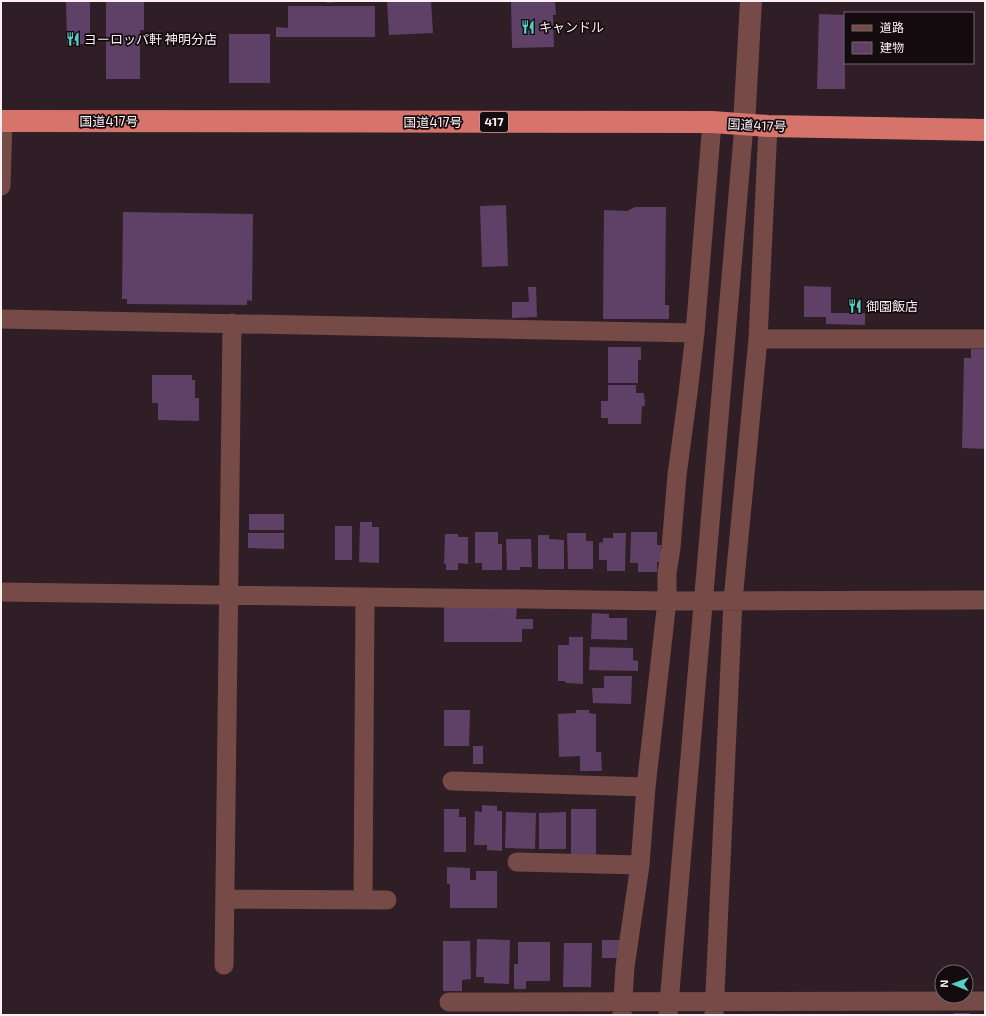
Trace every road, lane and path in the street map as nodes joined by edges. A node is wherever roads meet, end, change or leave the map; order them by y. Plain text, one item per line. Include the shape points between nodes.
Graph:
1 (751, 1) edge
2 (2, 121) edge
3 (712, 122) junction
4 (744, 124) junction
5 (768, 126) junction
6 (985, 130) edge
7 (1, 186) edge
8 (1, 319) edge
9 (232, 324) junction
10 (695, 333) junction
11 (758, 339) junction
12 (985, 339) edge
13 (1, 592) edge
14 (229, 595) junction
15 (365, 597) junction
16 (704, 600) junction
17 (733, 600) junction
18 (985, 600) edge
19 (666, 601) junction
20 (452, 781) dead end
21 (646, 787) junction
22 (517, 862) dead end
23 (640, 865) junction
24 (225, 899) junction
25 (363, 900) junction
26 (387, 900) dead end
27 (224, 965) dead end
28 (985, 1001) edge
29 (448, 1002) dead end
30 (669, 1008) edge
31 (715, 1008) edge
32 (622, 1009) edge

1 - 4 street
2 - 3 highway, 国道417号 / 417
2 - 7 street
3 - 4 highway, 国道417号 / 417
3 - 10 street
4 - 5 highway, 国道417号 / 417
4 - 16 street
5 - 6 highway, 国道417号 / 417
5 - 11 street
8 - 9 street
9 - 10 street
9 - 14 street
10 - 19 street via 677,475
11 - 12 street
11 - 17 street
13 - 14 street
14 - 15 street
14 - 24 street
15 - 19 street
15 - 25 street
16 - 17 street
16 - 19 street
16 - 30 street
17 - 18 street
17 - 31 street
19 - 21 street
20 - 21 street
21 - 23 street
22 - 23 street
23 - 32 street
24 - 25 street
24 - 27 street
25 - 26 street
28 - 31 street
29 - 32 street
30 - 31 street
30 - 32 street

